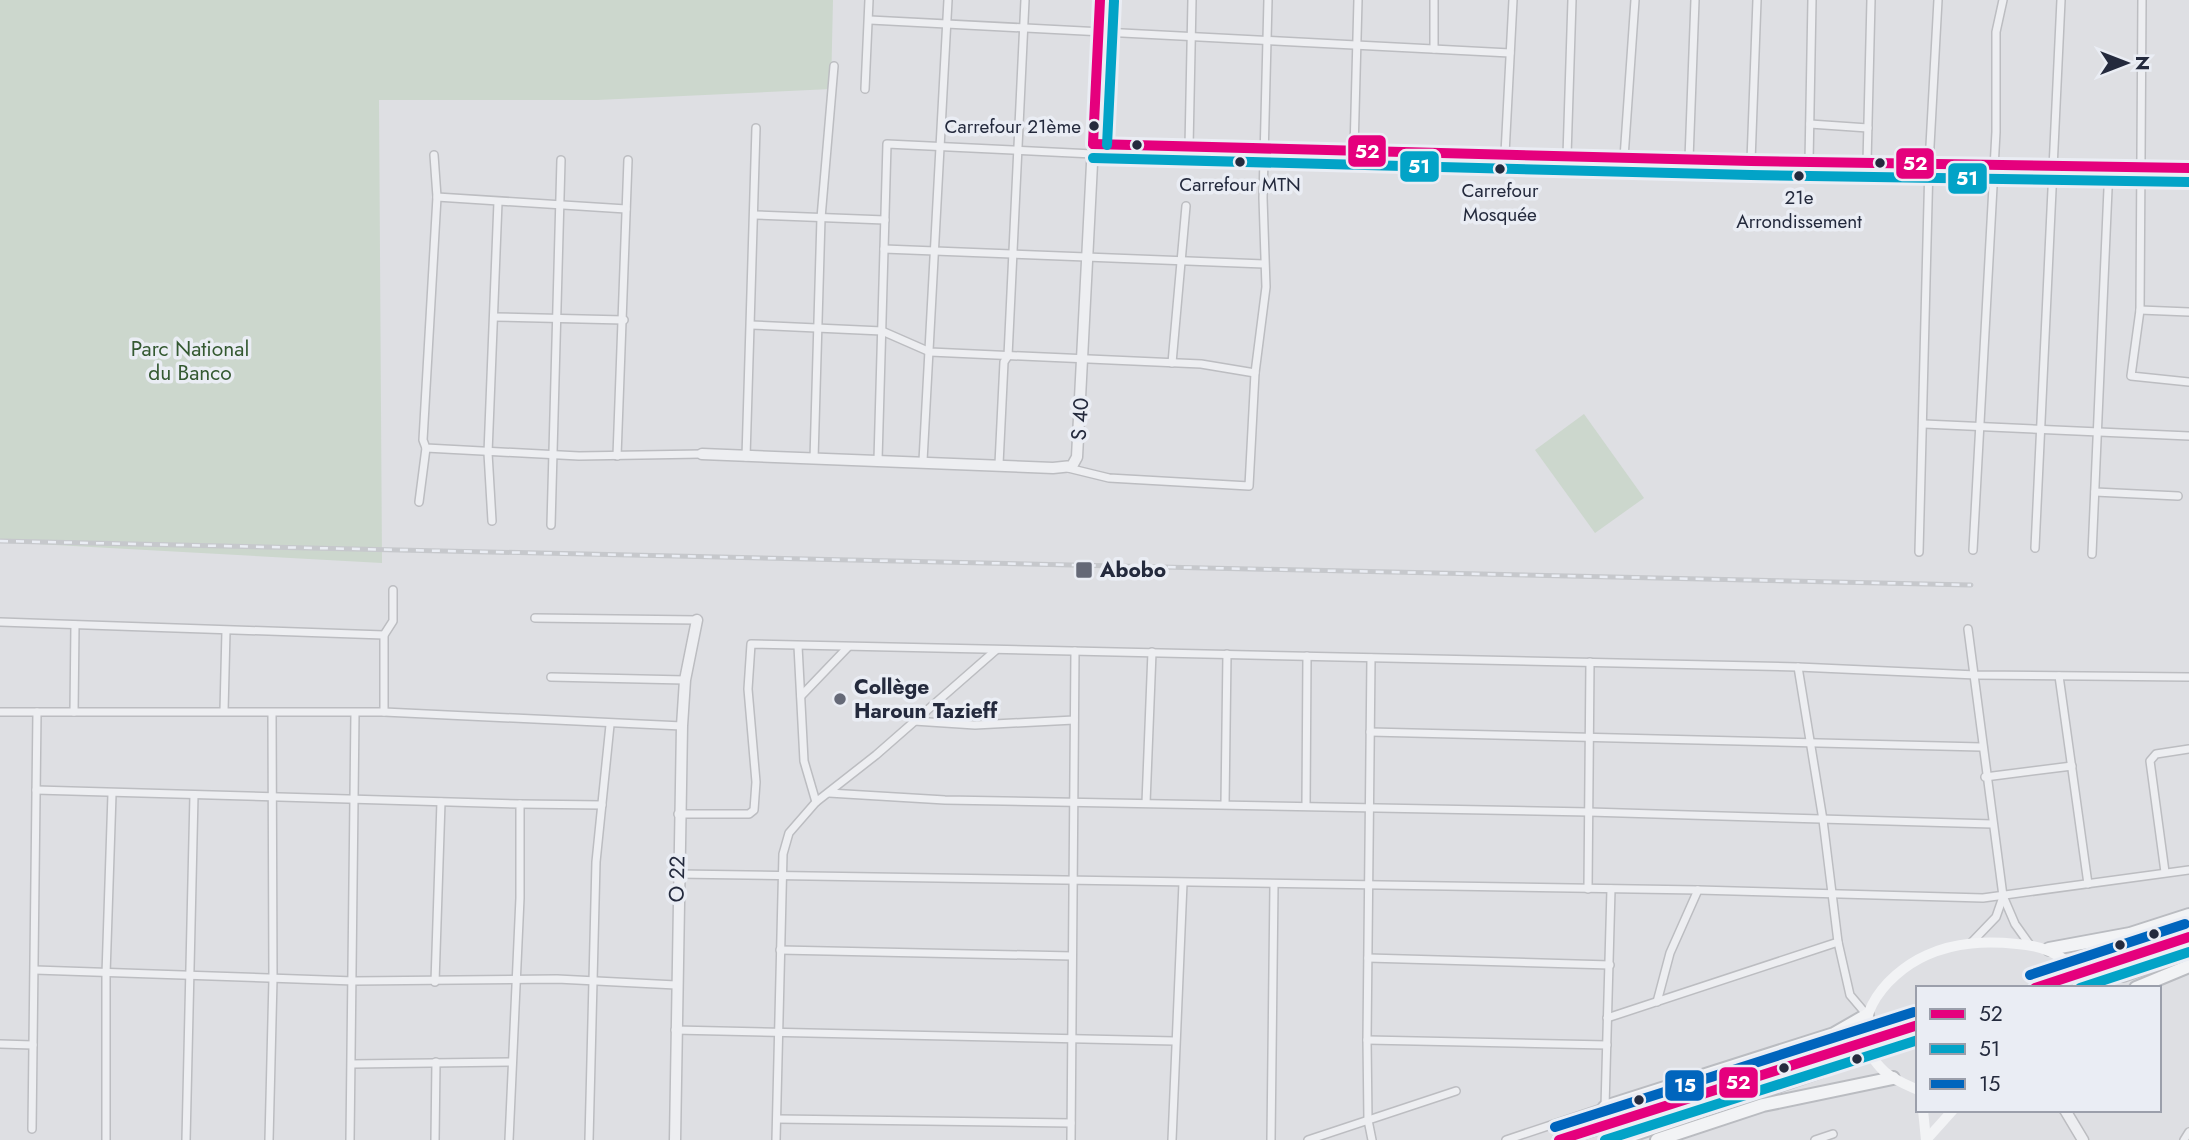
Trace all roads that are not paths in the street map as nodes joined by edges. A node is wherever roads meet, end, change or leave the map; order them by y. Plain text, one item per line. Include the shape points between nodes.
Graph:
1 (869, 0) edge
2 (948, 0) edge
3 (1025, 0) edge
4 (1100, 0) edge
5 (1192, 0) edge
6 (1268, 0) edge
7 (1358, 0) edge
8 (1434, 0) edge
9 (1513, 0) edge
10 (1572, 0) edge
11 (1635, 0) edge
12 (1695, 0) edge
13 (1757, 0) edge
14 (1812, 0) edge
15 (1871, 0) edge
16 (1938, 0) edge
17 (2003, 0) edge
18 (2061, 0) edge
19 (2142, 0) edge
20 (870, 20) junction
21 (946, 26) junction
22 (1024, 29) junction
23 (1098, 32) junction
24 (1191, 38) junction
25 (1266, 42) junction
26 (1358, 46) junction
27 (1434, 49) junction
28 (1510, 53) junction
29 (834, 66) dead end
30 (865, 89) dead end
31 (1810, 124) junction
32 (756, 128) dead end
33 (1868, 128) junction
34 (1189, 147) junction
35 (940, 148) junction
36 (1093, 149) junction
37 (1264, 149) junction
38 (1354, 150) junction
39 (1018, 152) junction
40 (1505, 154) junction
41 (434, 155) dead end
42 (1567, 156) junction
43 (1624, 158) junction
44 (1689, 159) junction
45 (561, 160) dead end
46 (628, 160) dead end
47 (1751, 161) junction
48 (1810, 162) junction
49 (1867, 163) junction
50 (1929, 164) junction
51 (1994, 165) junction
52 (2055, 165) junction
53 (2109, 166) junction
54 (2140, 167) junction
55 (2189, 168) edge
56 (437, 197) junction
57 (498, 202) junction
58 (561, 205) junction
59 (1186, 206) dead end
60 (626, 209) junction
61 (755, 215) junction
62 (821, 218) junction
63 (885, 220) junction
64 (884, 249) junction
65 (934, 250) junction
66 (1013, 254) junction
67 (1087, 257) junction
68 (1182, 261) junction
69 (1265, 264) junction
70 (2140, 310) junction
71 (2189, 312) edge
72 (494, 317) junction
73 (558, 319) junction
74 (624, 320) junction
75 (751, 325) junction
76 (818, 328) junction
77 (882, 331) junction
78 (930, 352) junction
79 (1008, 356) junction
80 (1084, 358) junction
81 (1172, 363) junction
82 (1255, 373) junction
83 (2189, 382) edge
84 (1924, 424) junction
85 (1979, 425) junction
86 (2041, 429) junction
87 (2097, 432) junction
88 (2189, 436) edge
89 (426, 448) junction
90 (488, 453) junction
91 (702, 454) joint
92 (551, 455) junction
93 (617, 456) junction
94 (746, 457) junction
95 (814, 459) junction
96 (878, 460) junction
97 (923, 461) junction
98 (999, 464) junction
99 (1068, 468) junction
100 (2095, 492) junction
101 (2178, 496) dead end
102 (419, 502) dead end
103 (492, 521) dead end
104 (551, 525) dead end
105 (2035, 548) dead end
106 (1973, 550) dead end
107 (1919, 552) dead end
108 (2092, 554) dead end
109 (393, 590) dead end
110 (536, 618) dead end
111 (697, 620) joint
112 (0, 622) edge
113 (75, 625) junction
114 (1968, 629) dead end
115 (226, 631) junction
116 (384, 635) junction
117 (798, 646) junction
118 (848, 647) junction
119 (996, 649) junction
120 (1075, 651) junction
121 (1152, 652) junction
122 (1227, 654) junction
123 (1307, 656) junction
124 (1371, 658) junction
125 (1590, 662) junction
126 (1798, 667) junction
127 (1976, 675) junction
128 (2059, 676) junction
129 (551, 677) dead end
130 (2189, 677) edge
131 (685, 680) junction
132 (801, 696) junction
133 (224, 711) junction
134 (0, 712) edge
135 (37, 712) junction
136 (74, 712) junction
137 (384, 712) junction
138 (355, 713) junction
139 (272, 714) junction
140 (1074, 720) junction
141 (914, 721) junction
142 (610, 725) junction
143 (682, 726) junction
144 (1370, 732) junction
145 (1588, 738) junction
146 (1812, 741) junction
147 (1981, 747) junction
148 (2189, 749) edge
149 (2072, 766) junction
150 (1986, 777) junction
151 (36, 790) junction
152 (829, 793) junction
153 (112, 794) junction
154 (194, 795) junction
155 (271, 797) junction
156 (356, 800) junction
157 (1074, 800) junction
158 (441, 802) junction
159 (816, 802) junction
160 (1146, 803) junction
161 (520, 804) junction
162 (1225, 804) junction
163 (601, 805) junction
164 (1306, 806) junction
165 (1369, 808) junction
166 (1589, 812) junction
167 (678, 814) junction
168 (1823, 820) junction
169 (1992, 824) junction
170 (2189, 870) edge
171 (2165, 872) junction
172 (677, 874) junction
173 (783, 875) junction
174 (1073, 881) junction
175 (1183, 883) junction
176 (1367, 884) junction
177 (2088, 884) junction
178 (1274, 885) junction
179 (1588, 889) junction
180 (1611, 890) junction
181 (1698, 890) junction
182 (1831, 894) junction
183 (2003, 896) junction
184 (2189, 915) edge
185 (2189, 937) edge
186 (1838, 942) junction
187 (1971, 943) junction
188 (2030, 945) junction
189 (2049, 949) junction
190 (780, 950) junction
191 (2189, 952) edge
192 (1072, 956) junction
193 (1367, 958) junction
194 (2118, 960) tunnel mouth
195 (1610, 965) junction
196 (2189, 966) edge
197 (35, 970) junction
198 (106, 974) junction
199 (2123, 975) tunnel mouth
200 (189, 977) junction
201 (273, 979) junction
202 (516, 980) junction
203 (354, 981) junction
204 (594, 981) junction
205 (435, 982) junction
206 (676, 985) junction
207 (2082, 986) edge
208 (2141, 986) edge
209 (1657, 1002) junction
210 (1867, 1015) junction
211 (1607, 1018) junction
212 (675, 1030) junction
213 (780, 1034) junction
214 (1367, 1040) junction
215 (1072, 1041) junction
216 (1175, 1041) junction
217 (0, 1044) edge
218 (33, 1045) junction
219 (1607, 1045) junction
220 (1817, 1058) tunnel mouth
221 (436, 1062) junction
222 (511, 1062) junction
223 (352, 1064) junction
224 (1821, 1071) tunnel mouth
225 (1893, 1078) junction
226 (1916, 1089) edge
227 (1456, 1091) dead end
228 (1605, 1107) junction
229 (1923, 1112) edge
230 (1951, 1112) edge
231 (2067, 1112) edge
232 (777, 1119) junction
233 (1368, 1120) junction
234 (1071, 1123) junction
235 (32, 1129) dead end
236 (1589, 1130) junction
237 (2189, 1132) edge
238 (1833, 1134) dead end
239 (106, 1140) edge
240 (186, 1140) edge
241 (269, 1140) edge
242 (350, 1140) edge
243 (435, 1140) edge
244 (509, 1140) edge
245 (589, 1140) edge
246 (675, 1140) edge
247 (776, 1140) edge
248 (1071, 1140) edge
249 (1172, 1140) edge
250 (1271, 1140) edge
251 (1308, 1140) edge
252 (1372, 1140) edge
253 (1506, 1140) edge
254 (1559, 1140) edge
255 (1617, 1140) edge
256 (1657, 1140) edge
257 (1815, 1140) edge
258 (1926, 1140) edge
259 (2083, 1140) edge
260 (2184, 1140) edge

1 - 20 street
2 - 21 street
3 - 22 street
4 - 23 street, S 40
5 - 24 street
6 - 25 street
7 - 26 street
8 - 27 street
9 - 28 street
10 - 42 street
11 - 43 street
12 - 44 street
13 - 47 street
14 - 31 street
15 - 33 street
16 - 50 street
17 - 51 street via 1996,32
18 - 52 street
19 - 54 street
20 - 21 street
20 - 30 street
21 - 22 street
21 - 35 street
22 - 23 street
22 - 39 street
23 - 24 street
23 - 36 street, S 40
24 - 25 street
24 - 34 street
25 - 26 street
25 - 37 street
26 - 27 street
26 - 38 street
27 - 28 street
28 - 40 street
29 - 62 street
31 - 33 street
31 - 48 street
32 - 61 street
33 - 49 street
34 - 36 street
34 - 37 street
35 - 39 street
35 - 63 street via 887,144
35 - 65 street
36 - 39 street
36 - 67 street, S 40
37 - 38 street
37 - 69 street
38 - 40 street
39 - 66 street
40 - 42 street
41 - 56 street
42 - 43 street
43 - 44 street
44 - 47 street
45 - 58 street
46 - 60 street
47 - 48 street
48 - 49 street
49 - 50 street
50 - 51 street
50 - 84 street
51 - 52 street
51 - 85 street
52 - 53 street
52 - 86 street
53 - 54 street
53 - 87 street
54 - 55 street
54 - 70 street
56 - 57 street
56 - 89 street
57 - 58 street
57 - 72 street
58 - 60 street
58 - 73 street
59 - 68 street
60 - 74 street
61 - 62 street
61 - 75 street
62 - 63 street
62 - 76 street
63 - 64 street
64 - 65 street
64 - 77 street
65 - 66 street
65 - 78 street
66 - 67 street
66 - 79 street
67 - 68 street
67 - 80 street, S 40
68 - 69 street
68 - 81 street
69 - 82 street
70 - 71 street
70 - 83 street via 2131,376
72 - 73 street
72 - 90 street
73 - 74 street
73 - 92 street
74 - 93 street
75 - 76 street
75 - 94 street
76 - 77 street
76 - 95 street
77 - 78 street
77 - 96 street
78 - 79 street
78 - 97 street
79 - 80 street
79 - 98 street
80 - 81 street
80 - 99 street, S 40 via 1077,457
81 - 82 street
82 - 99 street via 1250,486 1110,478
84 - 85 street
84 - 107 street
85 - 86 street
85 - 106 street
86 - 87 street
86 - 105 street
87 - 88 street
87 - 100 street
89 - 90 street
89 - 102 street
90 - 92 street
90 - 103 street
91 - 93 street
91 - 94 street, S 40
92 - 93 street
92 - 104 street
94 - 95 street, S 40
95 - 96 street, S 40
96 - 97 street, S 40
97 - 98 street, S 40
98 - 99 street, S 40
100 - 101 street
100 - 108 street
109 - 116 street via 393,621
110 - 111 street
111 - 131 street, O 22
112 - 113 street
113 - 115 street
113 - 136 street
114 - 127 street
115 - 116 street
115 - 133 street
116 - 137 street
117 - 118 street
117 - 132 street
117 - 167 street via 751,644 748,689 754,810 749,814
118 - 119 street
118 - 132 street
119 - 120 street
119 - 141 street
120 - 121 street
120 - 140 street
121 - 122 street
121 - 160 street
122 - 123 street
122 - 162 street
123 - 124 street
123 - 164 street
124 - 125 street
124 - 144 street
125 - 126 street
125 - 145 street
126 - 127 street
126 - 146 street
127 - 128 street
127 - 147 street
128 - 130 street
128 - 149 street
129 - 131 street
131 - 143 street, O 22
132 - 159 street via 805,769
133 - 136 street
133 - 139 street
134 - 135 street
135 - 136 street
135 - 151 street
137 - 138 street
137 - 142 street
138 - 139 street
138 - 156 street
139 - 155 street
140 - 141 street via 975,725
140 - 157 street
141 - 152 street
142 - 143 street
142 - 163 street
143 - 167 street, O 22
144 - 145 street
144 - 165 street
145 - 146 street
145 - 166 street
146 - 147 street
146 - 168 street
147 - 150 street
148 - 171 street via 2155,754 2150,761
149 - 150 street
149 - 177 street
150 - 169 street
151 - 153 street
151 - 197 street
152 - 157 street via 945,800
152 - 159 street
153 - 154 street
153 - 198 street
154 - 155 street
154 - 200 street
155 - 156 street
155 - 201 street
156 - 158 street
156 - 203 street
157 - 160 street
157 - 174 street
158 - 161 street
158 - 205 street
159 - 173 street via 789,833
160 - 162 street
161 - 163 street
161 - 202 street
162 - 164 street
163 - 204 street
164 - 165 street
165 - 166 street
165 - 176 street
166 - 168 street
166 - 179 street
167 - 172 street, O 22
168 - 169 street
168 - 182 street
169 - 183 street
170 - 171 street
171 - 177 street
172 - 173 street
172 - 206 street, O 22
173 - 174 street
173 - 190 street
174 - 175 street
174 - 192 street
175 - 178 street
175 - 216 street
176 - 178 street
176 - 179 street
176 - 193 street
177 - 183 street
178 - 250 street
179 - 180 street
180 - 181 street
180 - 195 street
181 - 182 street
181 - 209 street via 1670,953
182 - 183 street
182 - 186 street
183 - 187 street via 1996,917
183 - 188 street
184 - 189 main road via 2130,934
185 - 194 main road
186 - 209 street
186 - 210 street via 1850,995
187 - 188 main road
187 - 210 main road via 1928,954 1906,967 1877,994
188 - 189 main road
189 - 207 main road via 2067,961
190 - 192 street
190 - 213 street
191 - 199 main road
192 - 215 street
193 - 195 street
193 - 214 street
195 - 211 street
196 - 208 main road
197 - 198 street
197 - 218 street
198 - 200 street
198 - 239 street
200 - 201 street
200 - 240 street
201 - 203 street
201 - 241 street
202 - 204 street
202 - 205 street
202 - 222 street
203 - 205 street
203 - 223 street
204 - 206 street
204 - 245 street
206 - 212 street, O 22
209 - 211 street
210 - 225 main road via 1871,1051
210 - 228 main road via 1834,1034
211 - 219 street
212 - 213 street
212 - 246 street, O 22
213 - 215 street
213 - 232 street
214 - 219 street
214 - 233 street
215 - 216 street
215 - 234 street
216 - 249 street
217 - 218 street
218 - 235 street
219 - 228 street
220 - 236 main road
221 - 222 street
221 - 223 street
221 - 243 street
222 - 244 street
223 - 242 street
224 - 255 main road
225 - 226 main road
225 - 256 main road via 1776,1101
227 - 233 street
228 - 236 main road
228 - 253 street
229 - 258 main road
230 - 258 main road
231 - 259 street
232 - 234 street
232 - 247 street
233 - 251 street
233 - 252 street
234 - 248 street
236 - 254 main road
237 - 260 street
238 - 257 street

